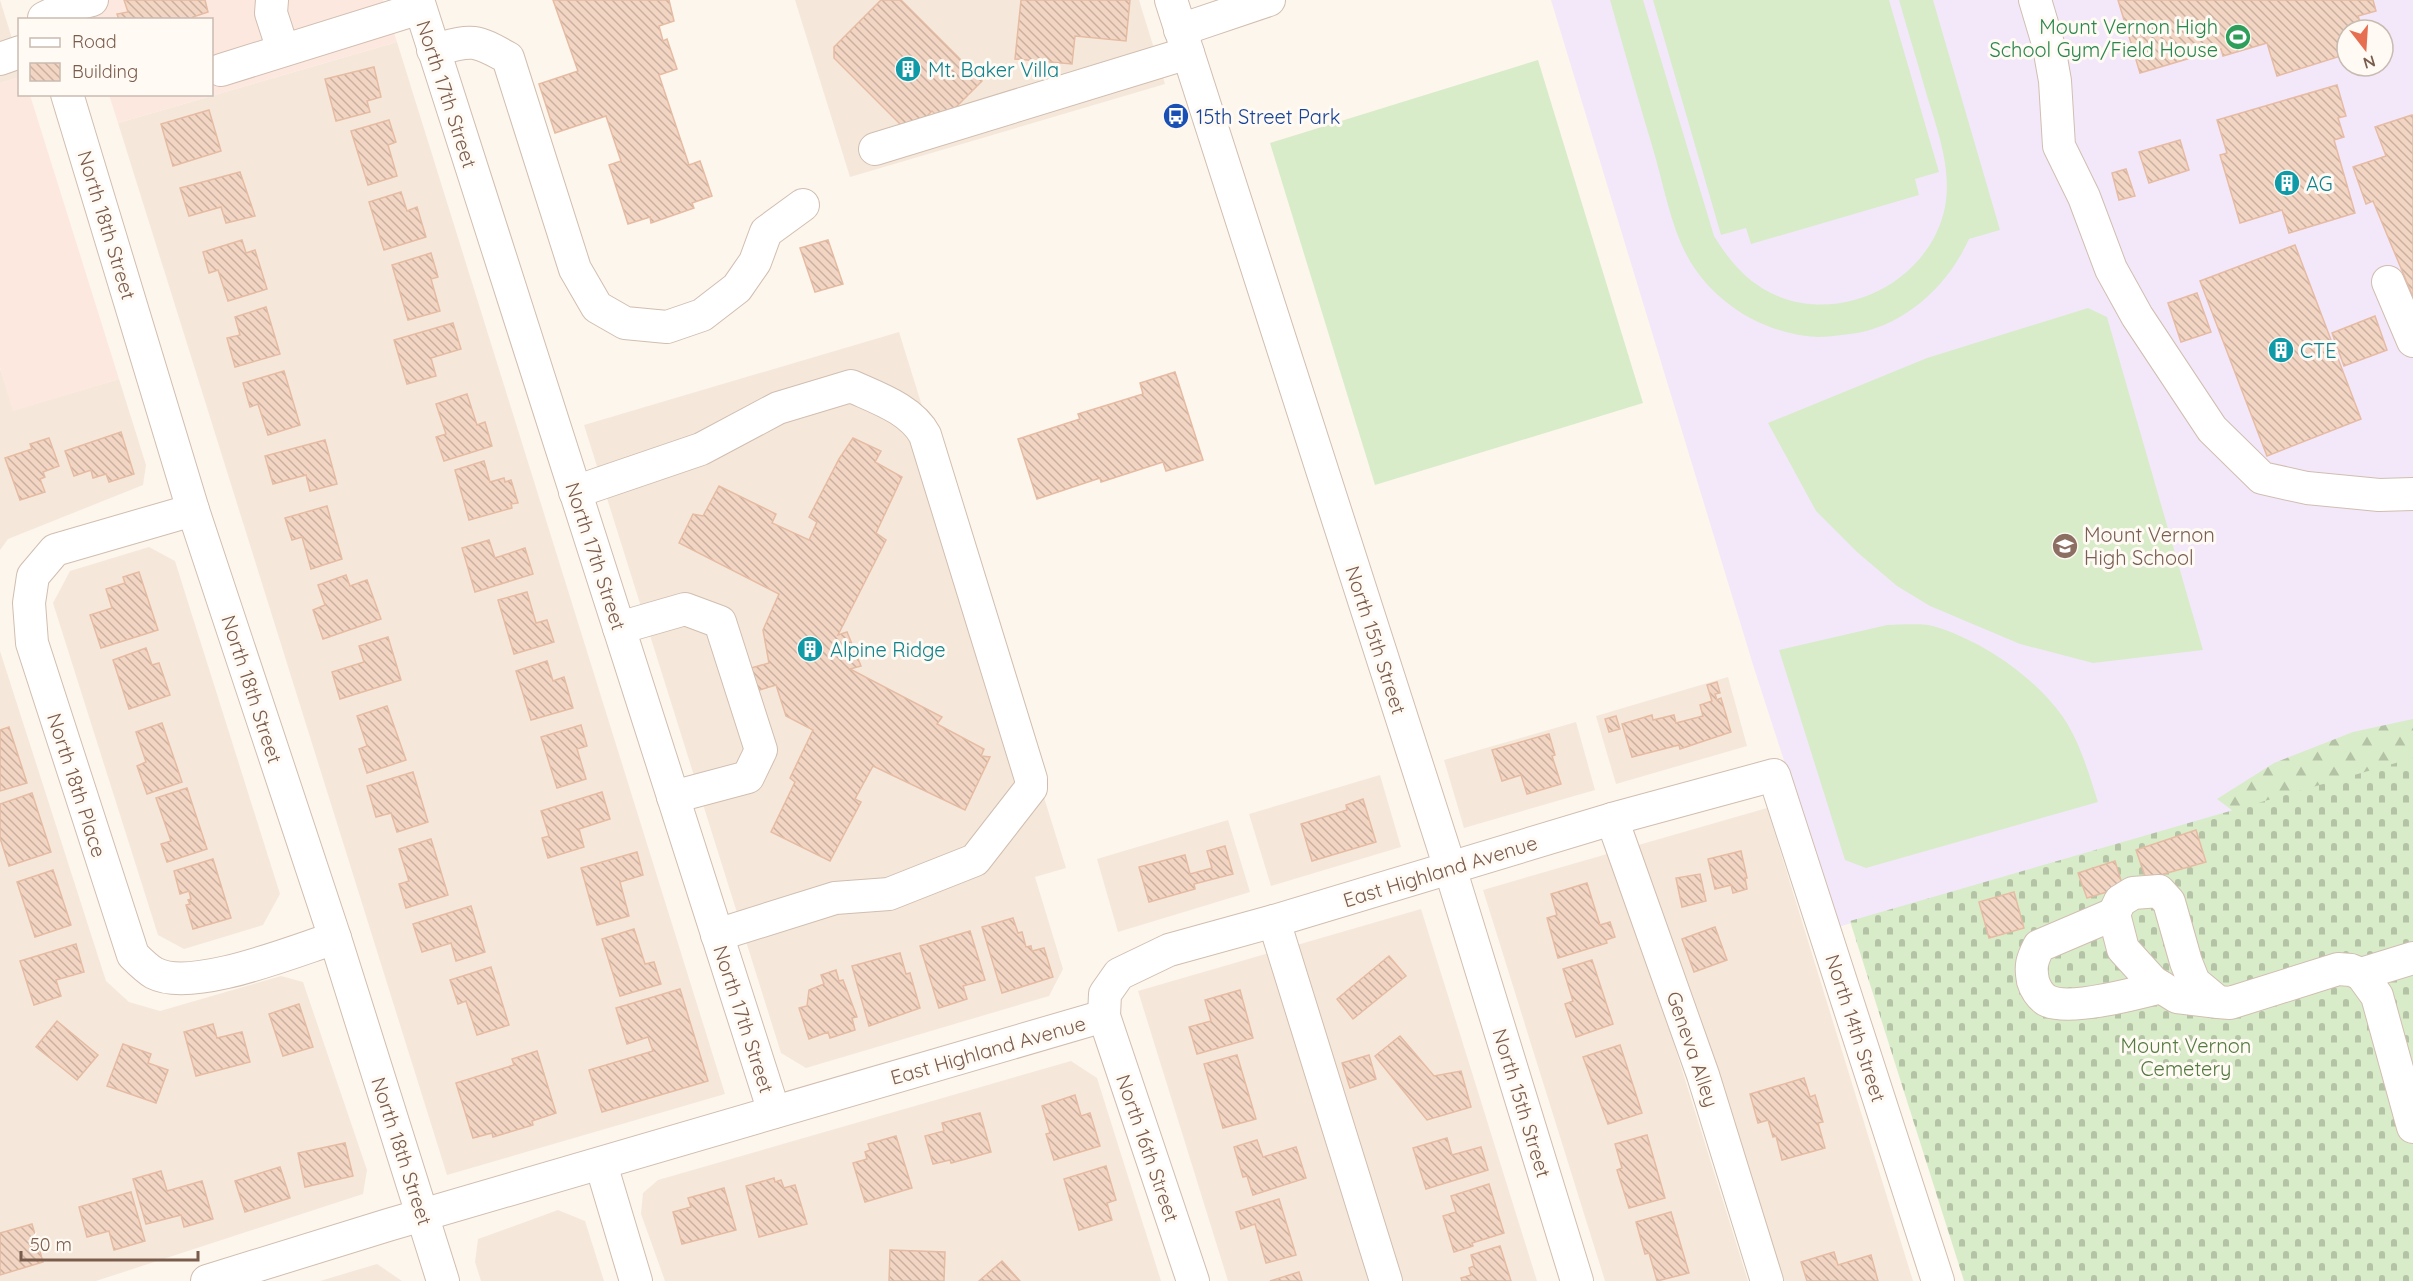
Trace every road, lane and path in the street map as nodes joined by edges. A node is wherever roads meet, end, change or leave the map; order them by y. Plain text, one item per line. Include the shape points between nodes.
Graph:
1 (92, 0) edge
2 (273, 0) edge
3 (1172, 0) edge
4 (1269, 0) edge
5 (2035, 0) edge
6 (419, 4) edge
7 (371, 11) edge
8 (42, 13) edge
9 (1184, 42) junction
10 (284, 50) junction
11 (433, 50) junction
12 (18, 53) edge
13 (0, 59) edge
14 (221, 70) dead end
15 (68, 96) edge
16 (875, 149) dead end
17 (803, 205) dead end
18 (2388, 282) dead end
19 (2413, 341) edge
20 (575, 492) junction
21 (2413, 494) edge
22 (194, 510) junction
23 (619, 628) junction
24 (1774, 775) joint
25 (673, 797) junction
26 (1612, 819) junction
27 (1450, 868) junction
28 (2114, 914) junction
29 (1274, 921) junction
30 (717, 935) junction
31 (335, 938) junction
32 (2413, 958) edge
33 (2361, 974) junction
34 (2161, 987) junction
35 (2218, 1002) junction
36 (1104, 1016) junction
37 (774, 1112) junction
38 (2413, 1127) edge
39 (601, 1164) junction
40 (423, 1215) junction
41 (207, 1281) edge
42 (443, 1281) edge
43 (636, 1281) edge
44 (1193, 1281) edge
45 (1386, 1281) edge
46 (1577, 1281) edge
47 (1767, 1281) edge
48 (1938, 1281) edge

1 - 8 street
2 - 10 street via 271,13
3 - 9 street, North 15th Street
4 - 9 street
5 - 21 street via 2053,70 2059,146 2084,197 2111,269 2137,316 2212,429 2262,478 2307,488
6 - 7 street
6 - 11 street, North 17th Street
7 - 10 street
9 - 16 street
9 - 27 street, North 15th Street
10 - 14 street
11 - 17 street via 479,42 508,58 575,269 597,307 625,323 667,327 702,315 737,288 755,262 766,232
11 - 20 street, North 17th Street
12 - 13 street
15 - 22 street, North 18th Street
18 - 19 street
20 - 23 street, North 17th Street
20 - 30 street via 701,448 778,408 851,386 892,405 919,424 925,435 1031,788 975,860 889,894 836,898
22 - 31 street, North 18th Street
22 - 31 street, North 18th Place via 55,550 33,576 29,603 32,643 133,955 155,974 178,978 212,976
23 - 25 street, North 17th Street
23 - 25 street via 685,609 720,622 761,750 748,777
24 - 26 street, East Highland Avenue
24 - 48 street, North 14th Street
25 - 30 street, North 17th Street
26 - 27 street, East Highland Avenue
26 - 47 street, Geneva Alley via 1703,1075
27 - 29 street, East Highland Avenue
27 - 46 street, North 15th Street
28 - 34 street via 2123,949
28 - 34 street via 2038,946 2030,965 2035,988 2047,1000 2066,1004 2124,997
28 - 35 street via 2120,901 2133,893 2159,891 2169,902 2194,982
29 - 36 street, East Highland Avenue via 1169,950 1119,974 1105,994
29 - 45 street
30 - 37 street, North 17th Street
31 - 40 street, North 18th Street
32 - 33 street
33 - 35 street via 2338,969 2230,1003
33 - 38 street via 2377,996
34 - 35 street via 2177,997
36 - 37 street, East Highland Avenue
36 - 44 street, North 16th Street
37 - 39 street, East Highland Avenue
39 - 40 street, East Highland Avenue
39 - 43 street
40 - 41 street, East Highland Avenue
40 - 42 street, North 18th Street

